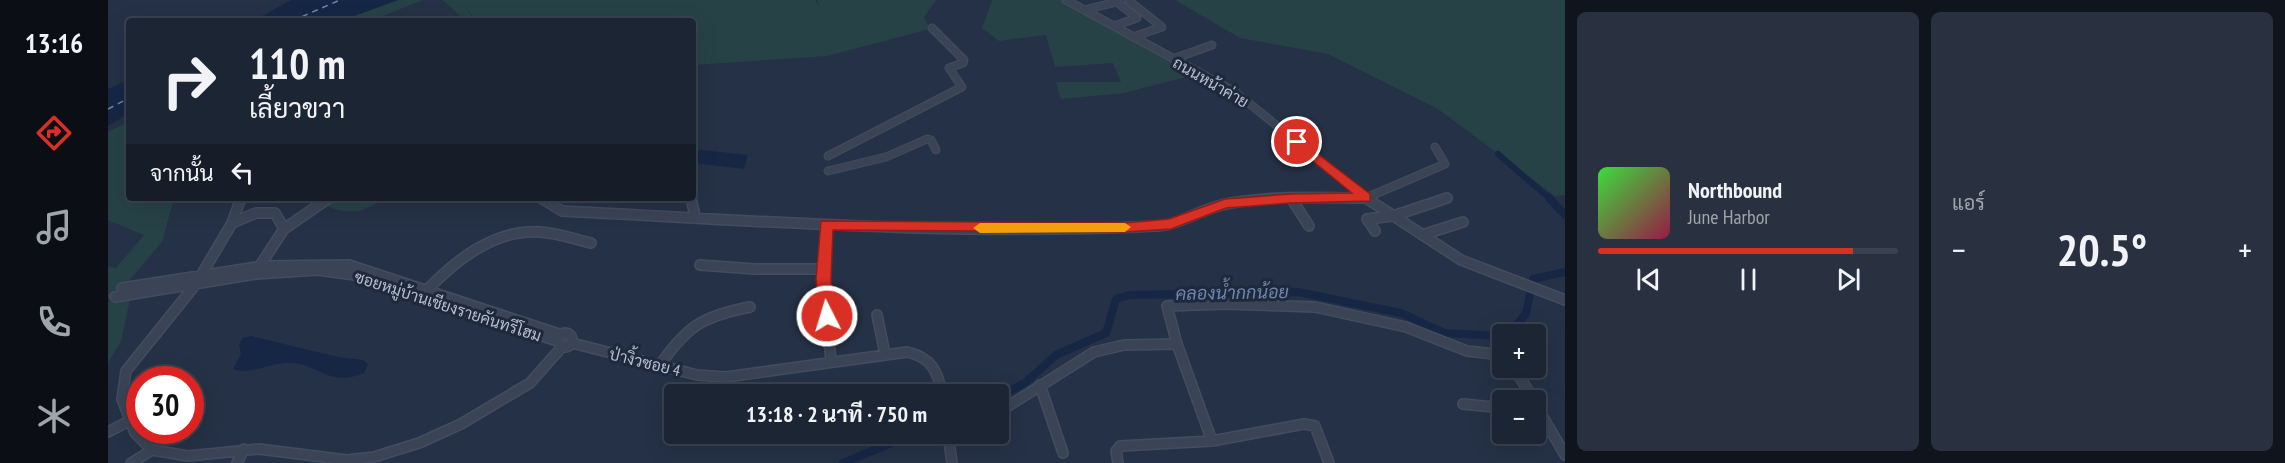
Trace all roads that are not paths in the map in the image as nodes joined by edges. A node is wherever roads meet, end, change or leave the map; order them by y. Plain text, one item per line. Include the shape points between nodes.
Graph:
1 (1066, 0) edge
2 (1128, 0) edge
3 (1084, 10) junction
4 (1114, 26) junction
5 (932, 28) dead end
6 (1133, 37) junction
7 (1212, 45) dead end
8 (1173, 59) junction
9 (1435, 147) dead end
10 (936, 150) dead end
11 (828, 156) dead end
12 (828, 171) dead end
13 (1291, 198) junction
14 (1366, 198) junction
15 (1447, 198) dead end
16 (240, 201) edge
17 (325, 201) edge
18 (546, 201) edge
19 (692, 201) edge
20 (695, 216) junction
21 (1393, 216) junction
22 (1463, 222) dead end
23 (232, 223) junction
24 (826, 225) junction
25 (1309, 226) dead end
26 (284, 229) junction
27 (1375, 231) dead end
28 (1422, 235) junction
29 (591, 243) dead end
30 (700, 265) dead end
31 (259, 267) junction
32 (824, 269) junction
33 (199, 280) junction
34 (122, 288) dead end
35 (427, 290) junction
36 (115, 297) dead end
37 (1565, 300) edge
38 (750, 307) dead end
39 (877, 315) dead end
40 (563, 342) junction
41 (1177, 344) junction
42 (885, 354) junction
43 (1492, 354) edge
44 (831, 362) junction
45 (660, 364) junction
46 (130, 366) edge
47 (126, 371) edge
48 (941, 384) edge
49 (1040, 385) junction
50 (1463, 404) dead end
51 (1009, 405) edge
52 (1492, 407) edge
53 (126, 408) edge
54 (126, 423) edge
55 (1546, 424) edge
56 (108, 432) edge
57 (1212, 441) junction
58 (146, 444) edge
59 (949, 444) edge
60 (244, 449) junction
61 (152, 450) junction
62 (1063, 453) dead end
63 (1565, 455) edge
64 (131, 463) edge
65 (237, 463) edge
66 (952, 463) edge
67 (1118, 463) edge
68 (1329, 463) edge

1 - 3 street, ถนนหน้าค่าย
2 - 6 street via 1162,27
3 - 4 street, ถนนหน้าค่าย
3 - 4 street via 1117,2 1137,18
4 - 6 street, ถนนหน้าค่าย
5 - 11 street via 964,60 949,68 962,87
6 - 8 street, ถนนหน้าค่าย
7 - 8 street
8 - 14 street, ถนนหน้าค่าย via 1235,92
9 - 14 street via 1445,164
10 - 12 street via 931,141 924,140 886,157
13 - 14 street
13 - 24 street via 1225,204 1160,226
13 - 25 street
14 - 21 street, ถนนหน้าค่าย
15 - 21 street
16 - 23 street
17 - 26 street
18 - 20 street via 562,211
19 - 20 street
20 - 24 street
21 - 27 street via 1367,219
21 - 28 street, ถนนหน้าค่าย
22 - 28 street
23 - 26 street via 270,212 275,213
23 - 33 street
24 - 32 street
26 - 31 street
28 - 37 street, ถนนหน้าค่าย via 1461,260
29 - 35 street via 533,231 509,234 449,266
30 - 32 street
31 - 33 street
31 - 35 street via 323,262 349,265
32 - 44 street
33 - 34 street
33 - 36 street, ซอยหมู่บ้านเชียงรายคันทรีโฮม
33 - 40 street, ซอยหมู่บ้านเชียงรายคันทรีโฮม via 288,271 362,276
33 - 46 street
35 - 40 street
38 - 45 street via 711,314 693,323
39 - 42 street
40 - 45 street, ป่างิ้วซอย 4
40 - 60 street, ซอยหมู่บ้านเชียงรายคันทรีโฮม via 530,383 419,443 374,457 347,460
41 - 43 street via 1167,310 1170,304 1272,305 1338,310 1406,327 1467,351
41 - 49 street via 1095,351
41 - 57 street
42 - 44 street, ป่างิ้วซอย 4
42 - 48 street, ป่างิ้วซอย 4 via 918,354 932,362
44 - 45 street, ป่างิ้วซอย 4 via 726,377 697,375
47 - 53 street via 122,399
49 - 51 street
49 - 62 street
50 - 52 street
54 - 56 street
55 - 63 street
57 - 67 street via 1120,446 1116,451
57 - 68 street via 1304,424 1315,426
58 - 61 street
59 - 66 street
60 - 61 street, ซอยหมู่บ้านเชียงรายคันทรีโฮม via 188,456
60 - 65 street
61 - 64 street

